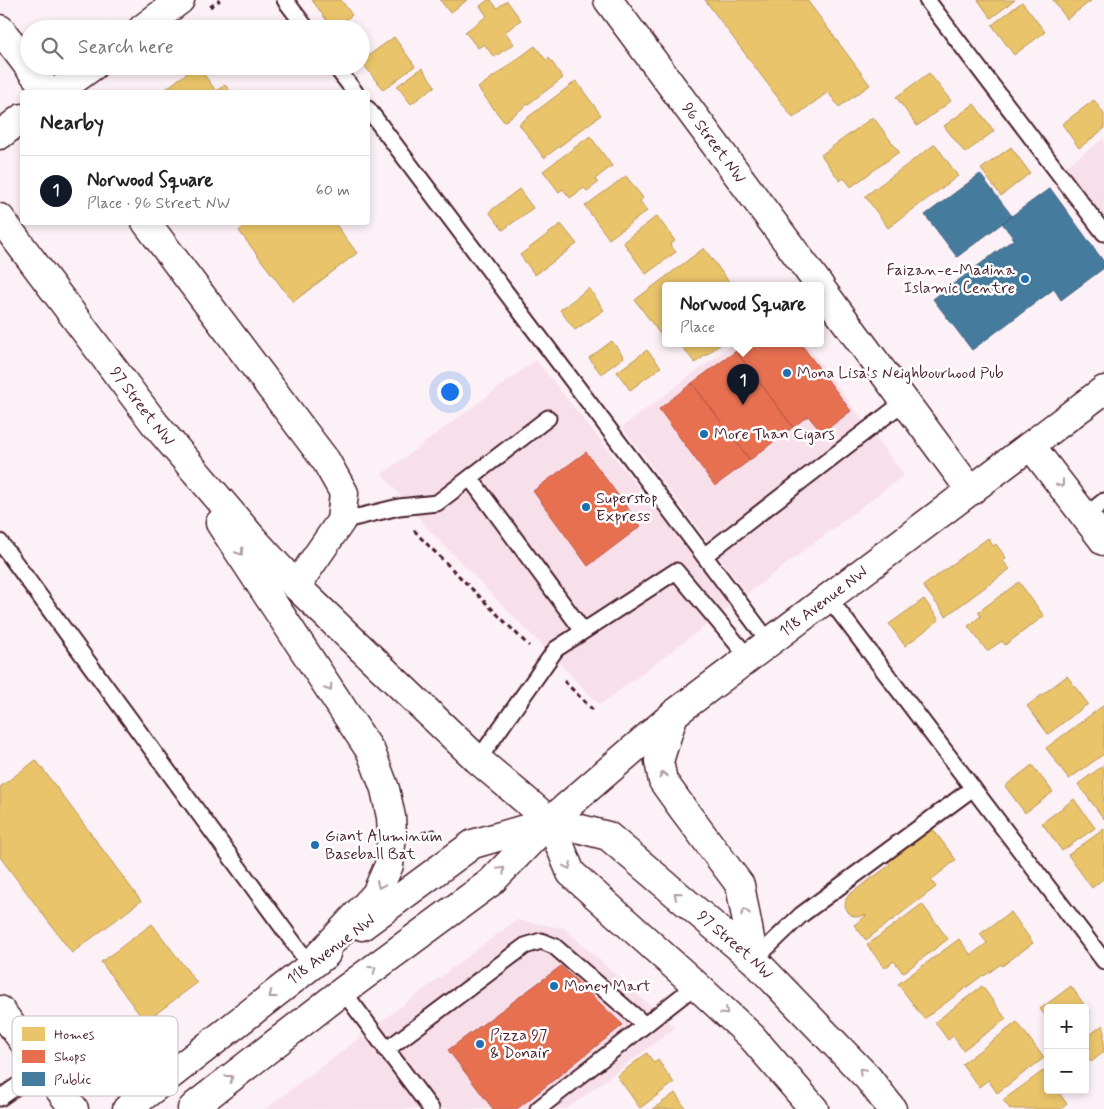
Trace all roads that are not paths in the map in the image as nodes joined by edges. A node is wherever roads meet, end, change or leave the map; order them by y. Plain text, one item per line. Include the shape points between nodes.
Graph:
1 (180, 0) edge
2 (285, 0) edge
3 (608, 0) edge
4 (927, 0) edge
5 (154, 20) edge
6 (300, 20) edge
7 (0, 30) edge
8 (20, 56) edge
9 (35, 75) edge
10 (81, 75) edge
11 (342, 75) edge
12 (46, 90) edge
13 (60, 90) edge
14 (353, 90) edge
15 (370, 112) edge
16 (20, 120) edge
17 (0, 135) edge
18 (0, 218) edge
19 (148, 225) edge
20 (1104, 233) edge
21 (816, 282) edge
22 (824, 292) edge
23 (1104, 390) edge
24 (906, 401) junction
25 (548, 418) dead end
26 (155, 424) junction
27 (1031, 446) junction
28 (470, 478) junction
29 (971, 490) junction
30 (1094, 509) edge
31 (341, 521) junction
32 (1104, 541) edge
33 (0, 542) edge
34 (704, 556) junction
35 (296, 586) junction
36 (828, 597) junction
37 (583, 632) junction
38 (759, 649) junction
39 (674, 714) junction
40 (478, 760) junction
41 (974, 788) junction
42 (550, 821) junction
43 (754, 960) junction
44 (1104, 961) edge
45 (310, 965) junction
46 (696, 985) junction
47 (343, 991) junction
48 (0, 1010) edge
49 (12, 1026) edge
50 (645, 1026) junction
51 (386, 1050) junction
52 (178, 1069) edge
53 (12, 1090) edge
54 (65, 1096) edge
55 (144, 1096) edge
56 (0, 1098) edge
57 (74, 1109) edge
58 (127, 1109) edge
59 (192, 1109) edge
60 (431, 1109) edge
61 (538, 1109) edge
62 (814, 1109) edge
63 (892, 1109) edge

1 - 5 main road
2 - 6 lane
3 - 21 main road, 96 Street NW
4 - 20 lane
7 - 8 main road
9 - 12 main road
10 - 13 main road
11 - 14 lane
15 - 34 lane
16 - 17 main road
18 - 26 main road, 97 Street NW
19 - 31 main road via 326,461 344,493
22 - 24 main road, 96 Street NW
23 - 27 main road, 118 Avenue NW
24 - 29 main road, 96 Street NW
24 - 34 lane
25 - 28 lane
26 - 35 main road, 97 Street NW
26 -> 45 main road via 371,752 385,789 392,817 389,865 376,894
27 - 29 main road, 118 Avenue NW
27 -> 30 main road
28 - 31 lane via 437,503 399,507
28 - 37 lane
29 - 36 main road, 118 Avenue NW
30 - 32 main road
31 - 35 main road
33 - 45 lane
34 - 38 lane
35 - 40 main road, 97 Street NW
36 - 38 main road, 118 Avenue NW
36 - 41 lane
37 - 38 lane via 676,571
37 - 40 lane via 556,649
38 - 39 main road, 118 Avenue NW
39 - 42 main road, 118 Avenue NW
43 -> 39 main road via 740,885 663,781 659,761
40 - 42 main road, 97 Street NW
41 - 43 lane via 801,914
41 - 44 lane
43 -> 42 main road, 97 Street NW via 608,836
42 - 45 main road, 118 Avenue NW via 473,844
42 -> 46 main road, 97 Street NW via 570,873
47 -> 42 main road, 118 Avenue NW via 491,882
63 -> 43 main road, 97 Street NW via 868,1078
45 -> 52 main road, 118 Avenue NW
46 - 50 lane
46 -> 62 main road, 97 Street NW via 751,1036
47 - 51 lane
59 -> 47 main road, 118 Avenue NW
48 - 49 main road
50 - 51 lane via 554,946 541,941 525,946
50 - 61 lane
51 - 60 lane
53 - 56 lane
54 - 57 main road
55 -> 58 main road, 118 Avenue NW

